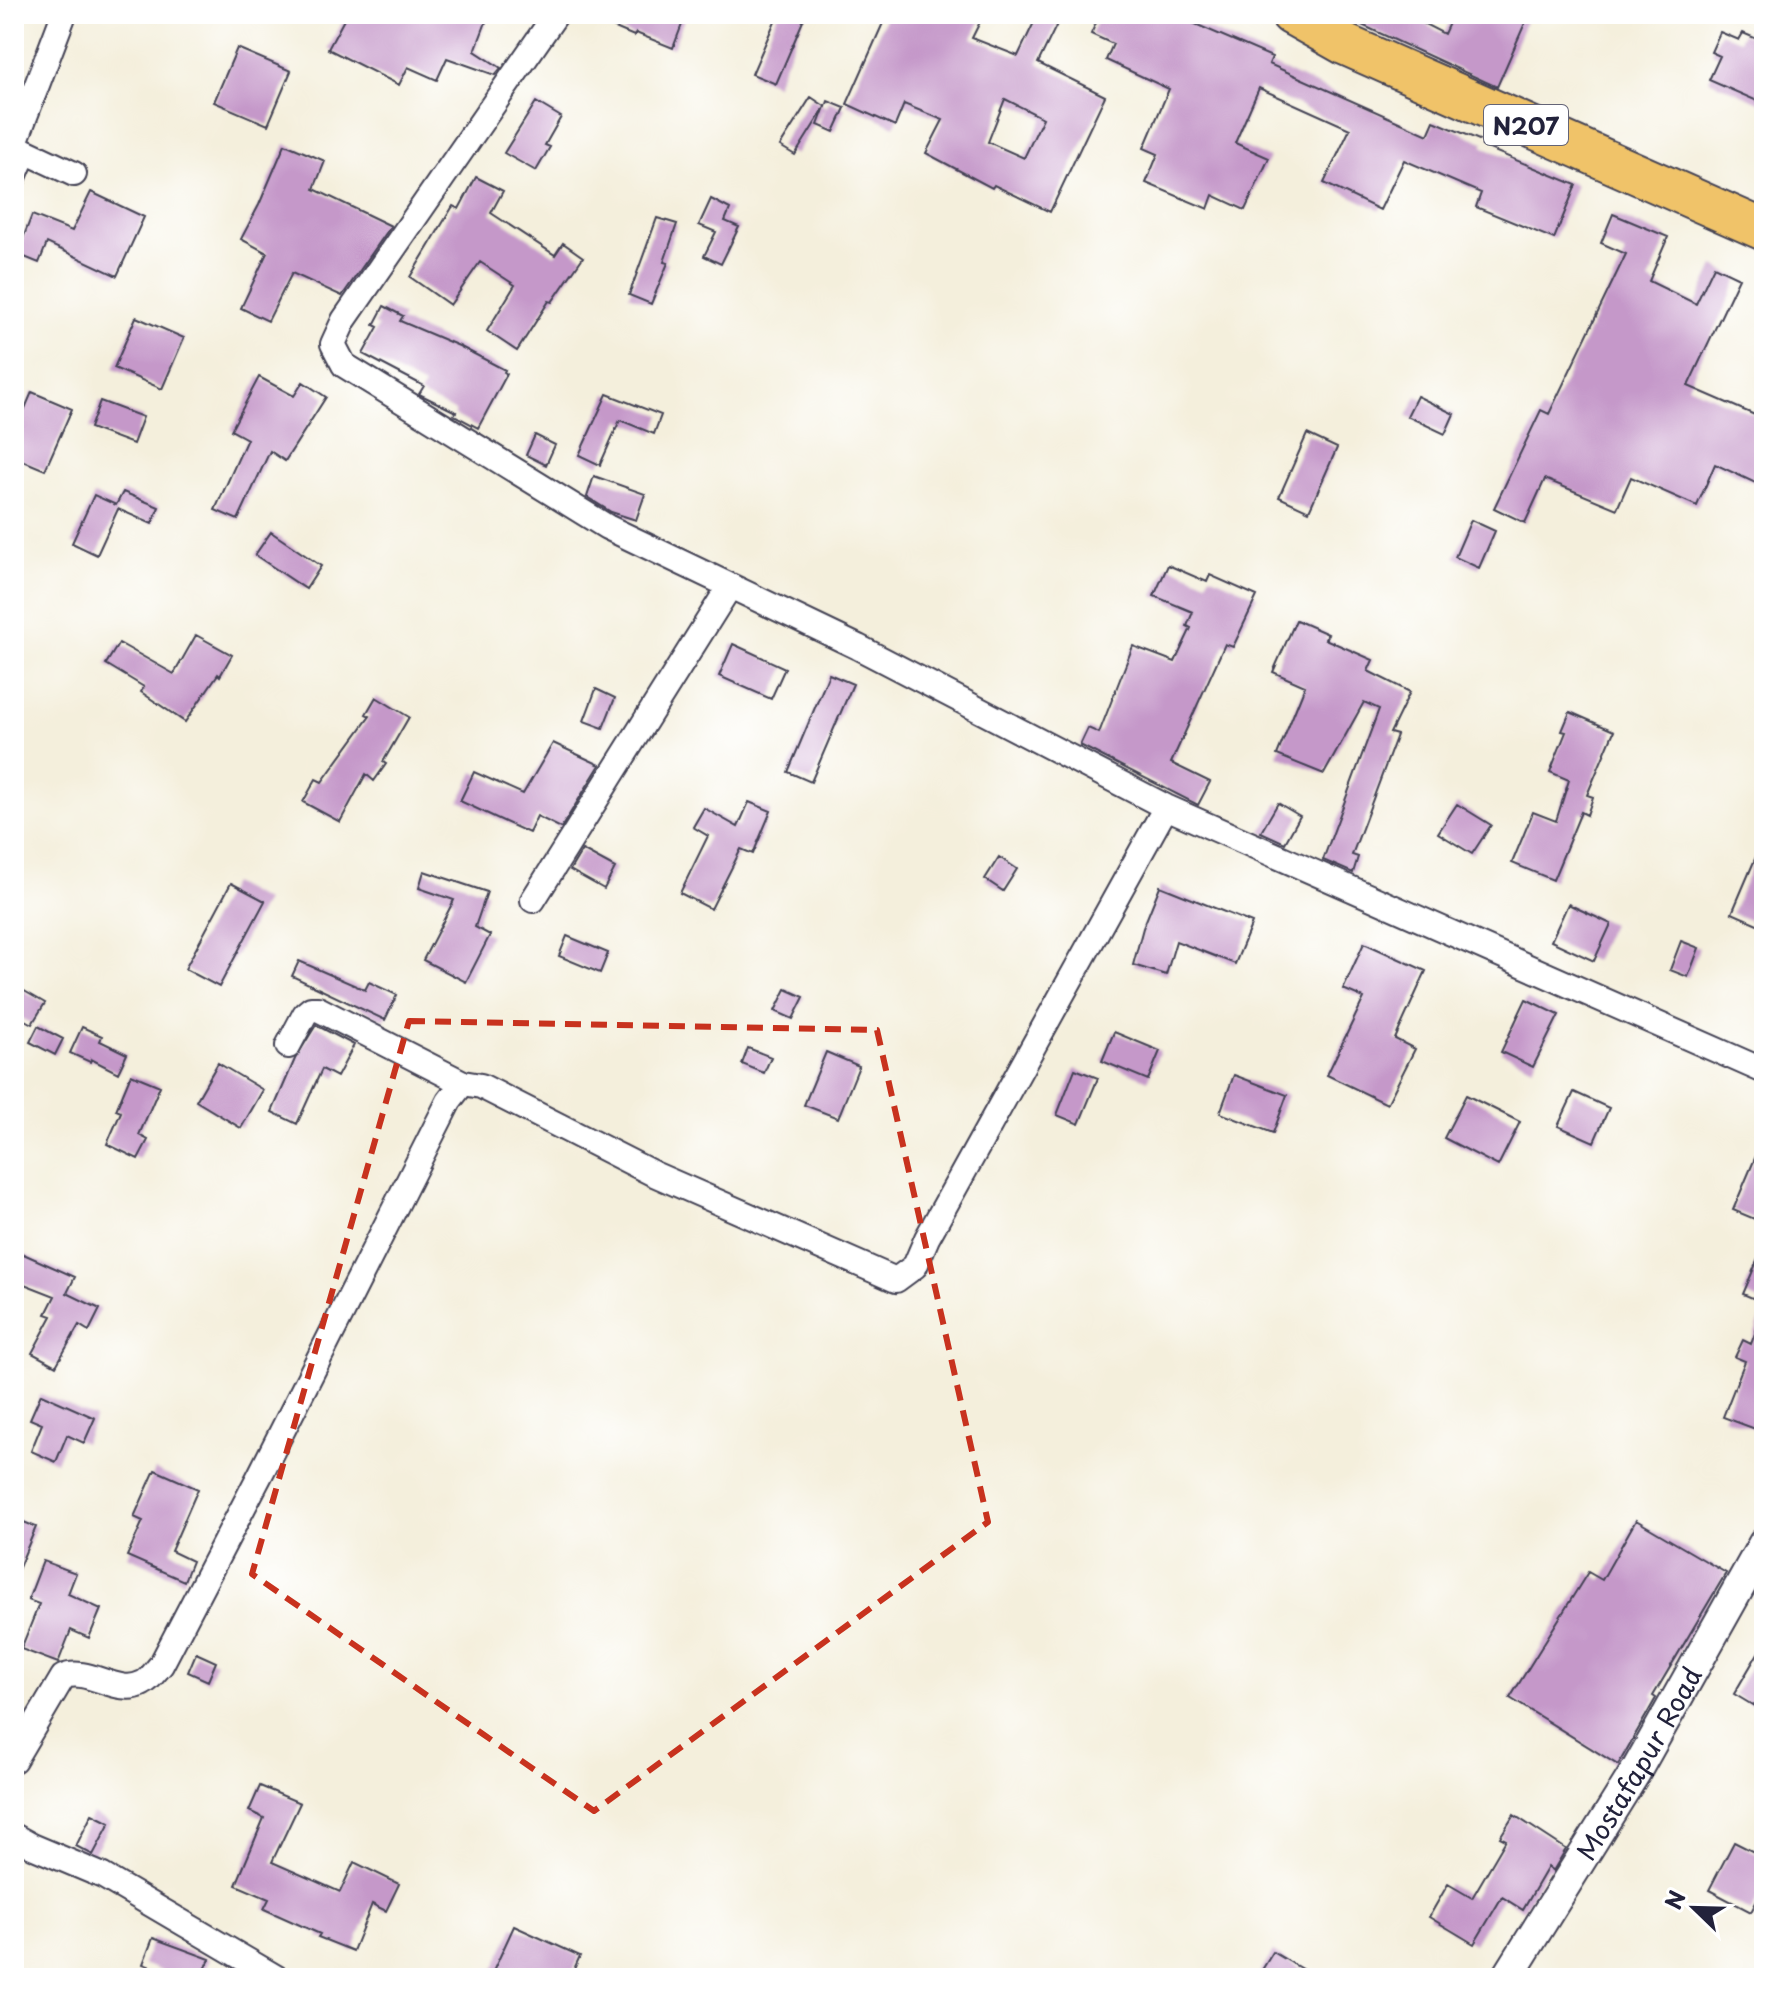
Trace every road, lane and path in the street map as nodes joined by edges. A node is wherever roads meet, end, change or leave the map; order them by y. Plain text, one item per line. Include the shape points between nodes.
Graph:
1 (64, 14) edge
2 (556, 14) edge
3 (1291, 14) edge
4 (25, 151) junction
5 (74, 174) dead end
6 (14, 177) edge
7 (1764, 230) edge
8 (730, 586) junction
9 (1166, 807) junction
10 (533, 900) dead end
11 (288, 1046) dead end
12 (1764, 1071) edge
13 (463, 1083) junction
14 (1764, 1543) edge
15 (14, 1760) edge
16 (14, 1836) edge
17 (277, 1978) edge
18 (1507, 1978) edge

1 - 4 street via 16,140
2 - 8 street via 344,320 333,344 344,365 607,527
3 - 7 highway, N207 via 1346,45
4 - 5 street
4 - 6 street
8 - 9 street
8 - 10 street
9 - 12 street
9 - 13 street via 915,1266 896,1280 654,1174 481,1086
11 - 13 street via 305,1014 318,1009
13 - 15 street via 449,1101 161,1665 144,1683 127,1687 73,1673 63,1677
14 - 18 street, Mostafapur Road via 1636,1771
16 - 17 street via 103,1876

